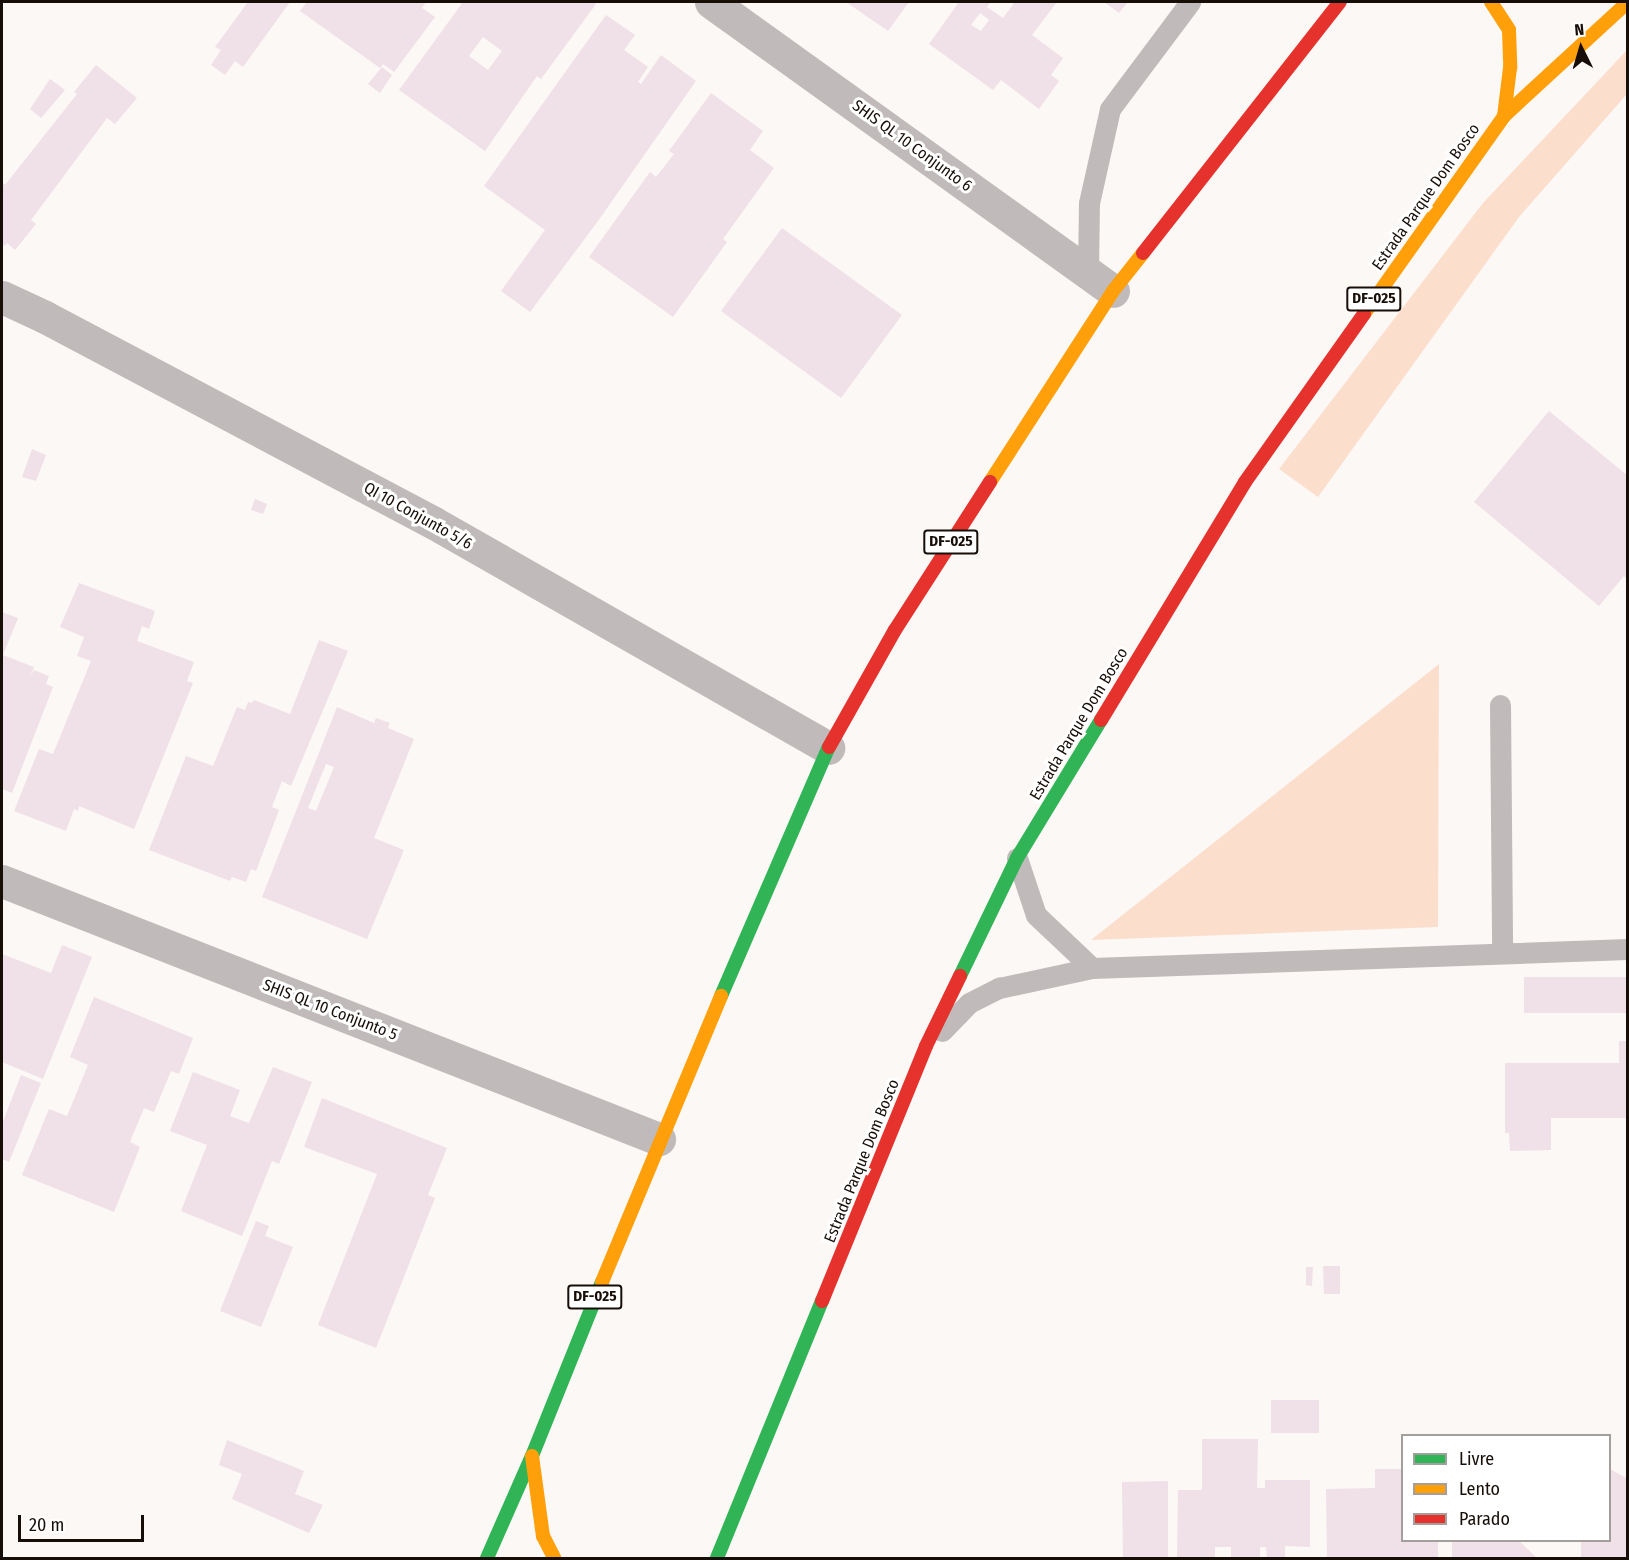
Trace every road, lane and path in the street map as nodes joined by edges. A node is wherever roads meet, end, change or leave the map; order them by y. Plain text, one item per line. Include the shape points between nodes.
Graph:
1 (711, 2) edge
2 (1190, 2) edge
3 (1340, 2) edge
4 (1491, 2) edge
5 (1628, 2) edge
6 (1504, 116) junction
7 (1100, 282) junction
8 (2, 297) edge
9 (1500, 705) dead end
10 (828, 748) junction
11 (1017, 858) junction
12 (2, 881) edge
13 (1628, 949) edge
14 (1502, 953) junction
15 (1092, 968) junction
16 (927, 1046) junction
17 (659, 1139) junction
18 (532, 1456) junction
19 (488, 1558) edge
20 (554, 1558) edge
21 (717, 1558) edge

1 - 7 street, SHIS QL 10 Conjunto 6
2 - 7 lane via 1110,109 1089,203
3 - 7 main road, DF-025
4 - 6 main road via 1509,30 1510,68
5 - 6 main road, Estrada Parque Dom Bosco / DF-025
6 - 11 main road, Estrada Parque Dom Bosco / DF-025 via 1245,482
7 - 10 main road, DF-025
8 - 10 street, QI 10 Conjunto 5/6 via 434,523
9 - 14 lane
10 - 17 main road, DF-025
11 - 15 lane via 1036,915
11 - 16 main road, Estrada Parque Dom Bosco / DF-025
12 - 17 street, SHIS QL 10 Conjunto 5
13 - 14 lane
14 - 15 lane
15 - 16 lane via 999,988 969,1003
16 - 21 main road, Estrada Parque Dom Bosco / DF-025
17 - 18 main road, DF-025
18 - 19 main road, DF-025
18 - 20 main road via 543,1536

